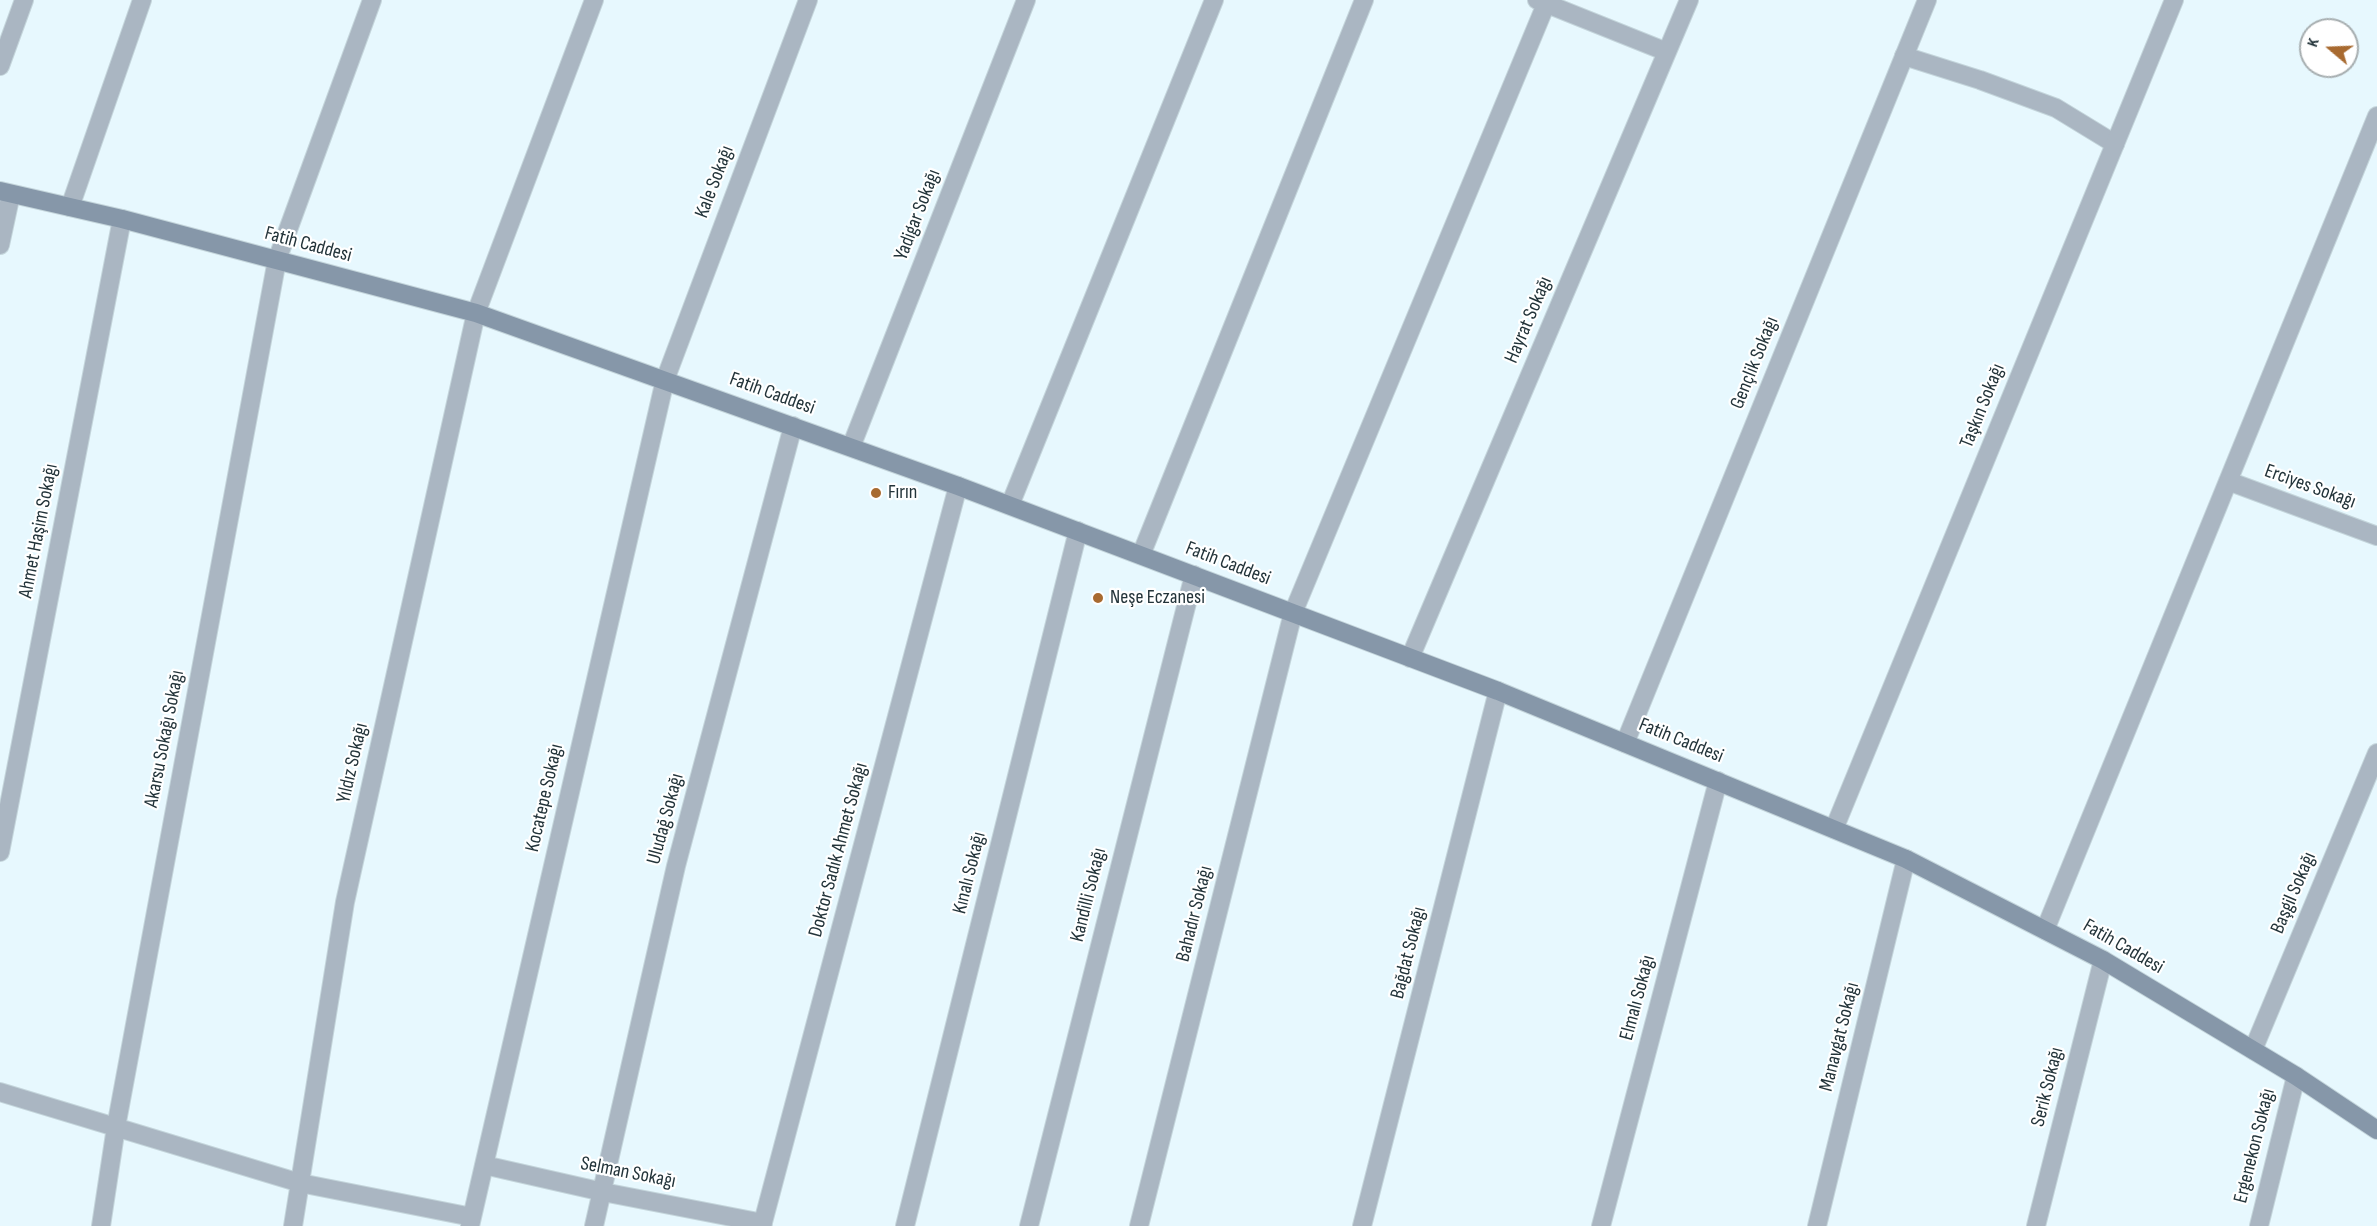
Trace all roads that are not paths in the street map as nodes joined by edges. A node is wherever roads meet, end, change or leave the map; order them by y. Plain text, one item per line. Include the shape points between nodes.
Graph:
1 (24, 0) edge
2 (142, 0) edge
3 (372, 0) edge
4 (594, 0) edge
5 (808, 0) edge
6 (1026, 0) edge
7 (1214, 0) edge
8 (1364, 0) edge
9 (1689, 0) edge
10 (1927, 0) edge
11 (2174, 0) edge
12 (1541, 2) edge
13 (1667, 52) junction
14 (1904, 56) junction
15 (0, 66) edge
16 (2377, 116) edge
17 (2115, 144) junction
18 (5, 192) edge
19 (70, 207) junction
20 (122, 219) junction
21 (0, 245) edge
22 (277, 260) junction
23 (476, 313) junction
24 (665, 380) junction
25 (793, 426) junction
26 (851, 447) junction
27 (2228, 481) junction
28 (958, 486) junction
29 (1010, 505) junction
30 (1078, 531) junction
31 (2377, 536) edge
32 (1141, 555) junction
33 (1194, 575) junction
34 (1293, 613) junction
35 (1410, 658) junction
36 (1498, 691) junction
37 (1625, 743) junction
38 (2377, 753) edge
39 (1718, 781) junction
40 (2, 826) edge
41 (1834, 829) junction
42 (0, 852) edge
43 (1906, 859) junction
44 (2045, 930) junction
45 (2103, 960) junction
46 (2253, 1050) junction
47 (2296, 1076) junction
48 (0, 1092) edge
49 (116, 1127) junction
50 (2377, 1130) edge
51 (484, 1165) junction
52 (300, 1184) junction
53 (603, 1192) junction
54 (471, 1221) edge
55 (763, 1224) edge
56 (101, 1226) edge
57 (293, 1226) edge
58 (594, 1226) edge
59 (905, 1226) edge
60 (1029, 1226) edge
61 (1140, 1226) edge
62 (1362, 1226) edge
63 (1601, 1226) edge
64 (1817, 1226) edge
65 (2036, 1226) edge
66 (2259, 1226) edge

1 - 15 street
2 - 19 street
3 - 22 street, Akarsu Sokağı Sokağı
4 - 23 street, Yıldız Sokağı
5 - 24 street, Kale Sokağı
6 - 26 street, Yadigar Sokağı
7 - 29 street
8 - 32 street
9 - 13 street, Hayrat Sokağı
10 - 14 street, Gençlik Sokağı
11 - 17 street, Taşkın Sokağı
12 - 13 street
12 - 34 street, Bahadır Sokağı
13 - 35 street, Hayrat Sokağı
14 - 17 street via 2056,108
14 - 37 street, Gençlik Sokağı
16 - 27 street
17 - 41 street, Taşkın Sokağı
18 - 19 main road, Fatih Caddesi
18 - 21 street
19 - 20 main road, Fatih Caddesi
20 - 22 main road, Fatih Caddesi
20 - 40 street, Ahmet Haşim Sokağı
22 - 23 main road, Fatih Caddesi
22 - 49 street, Akarsu Sokağı Sokağı
23 - 24 main road, Fatih Caddesi
23 - 52 street, Yıldız Sokağı via 345,902
24 - 25 main road, Fatih Caddesi
24 - 51 street, Kocatepe Sokağı
25 - 26 main road, Fatih Caddesi
25 - 53 street, Uludağ Sokağı via 676,866
26 - 28 main road, Fatih Caddesi
27 - 31 street, Erciyes Sokağı
27 - 44 street
28 - 29 main road, Fatih Caddesi
28 - 55 street, Doktor Sadık Ahmet Sokağı
29 - 30 main road, Fatih Caddesi
30 - 32 main road, Fatih Caddesi
30 - 59 street, Kınalı Sokağı
32 - 33 main road, Fatih Caddesi
33 - 34 main road, Fatih Caddesi
33 - 60 street, Kandilli Sokağı
34 - 35 main road, Fatih Caddesi
34 - 61 street, Bahadır Sokağı
35 - 36 main road, Fatih Caddesi
36 - 37 main road, Fatih Caddesi
36 - 62 street, Bağdat Sokağı
37 - 39 main road, Fatih Caddesi
38 - 46 street, Başgil Sokağı
39 - 41 main road, Fatih Caddesi
39 - 63 street, Elmalı Sokağı
40 - 42 street, Ahmet Haşim Sokağı
41 - 43 main road, Fatih Caddesi
43 - 44 main road, Fatih Caddesi
43 - 64 street, Manavgat Sokağı
44 - 45 main road, Fatih Caddesi
45 - 46 main road, Fatih Caddesi
45 - 65 street, Serik Sokağı
46 - 47 main road, Fatih Caddesi
47 - 50 main road, Fatih Caddesi
47 - 66 street, Ergenekon Sokağı
48 - 49 street
49 - 52 street
49 - 56 street, Akarsu Sokağı Sokağı
51 - 53 street, Selman Sokağı
51 - 54 street, Kocatepe Sokağı
52 - 54 street
52 - 57 street, Yıldız Sokağı
53 - 55 street, Selman Sokağı
53 - 58 street, Uludağ Sokağı

